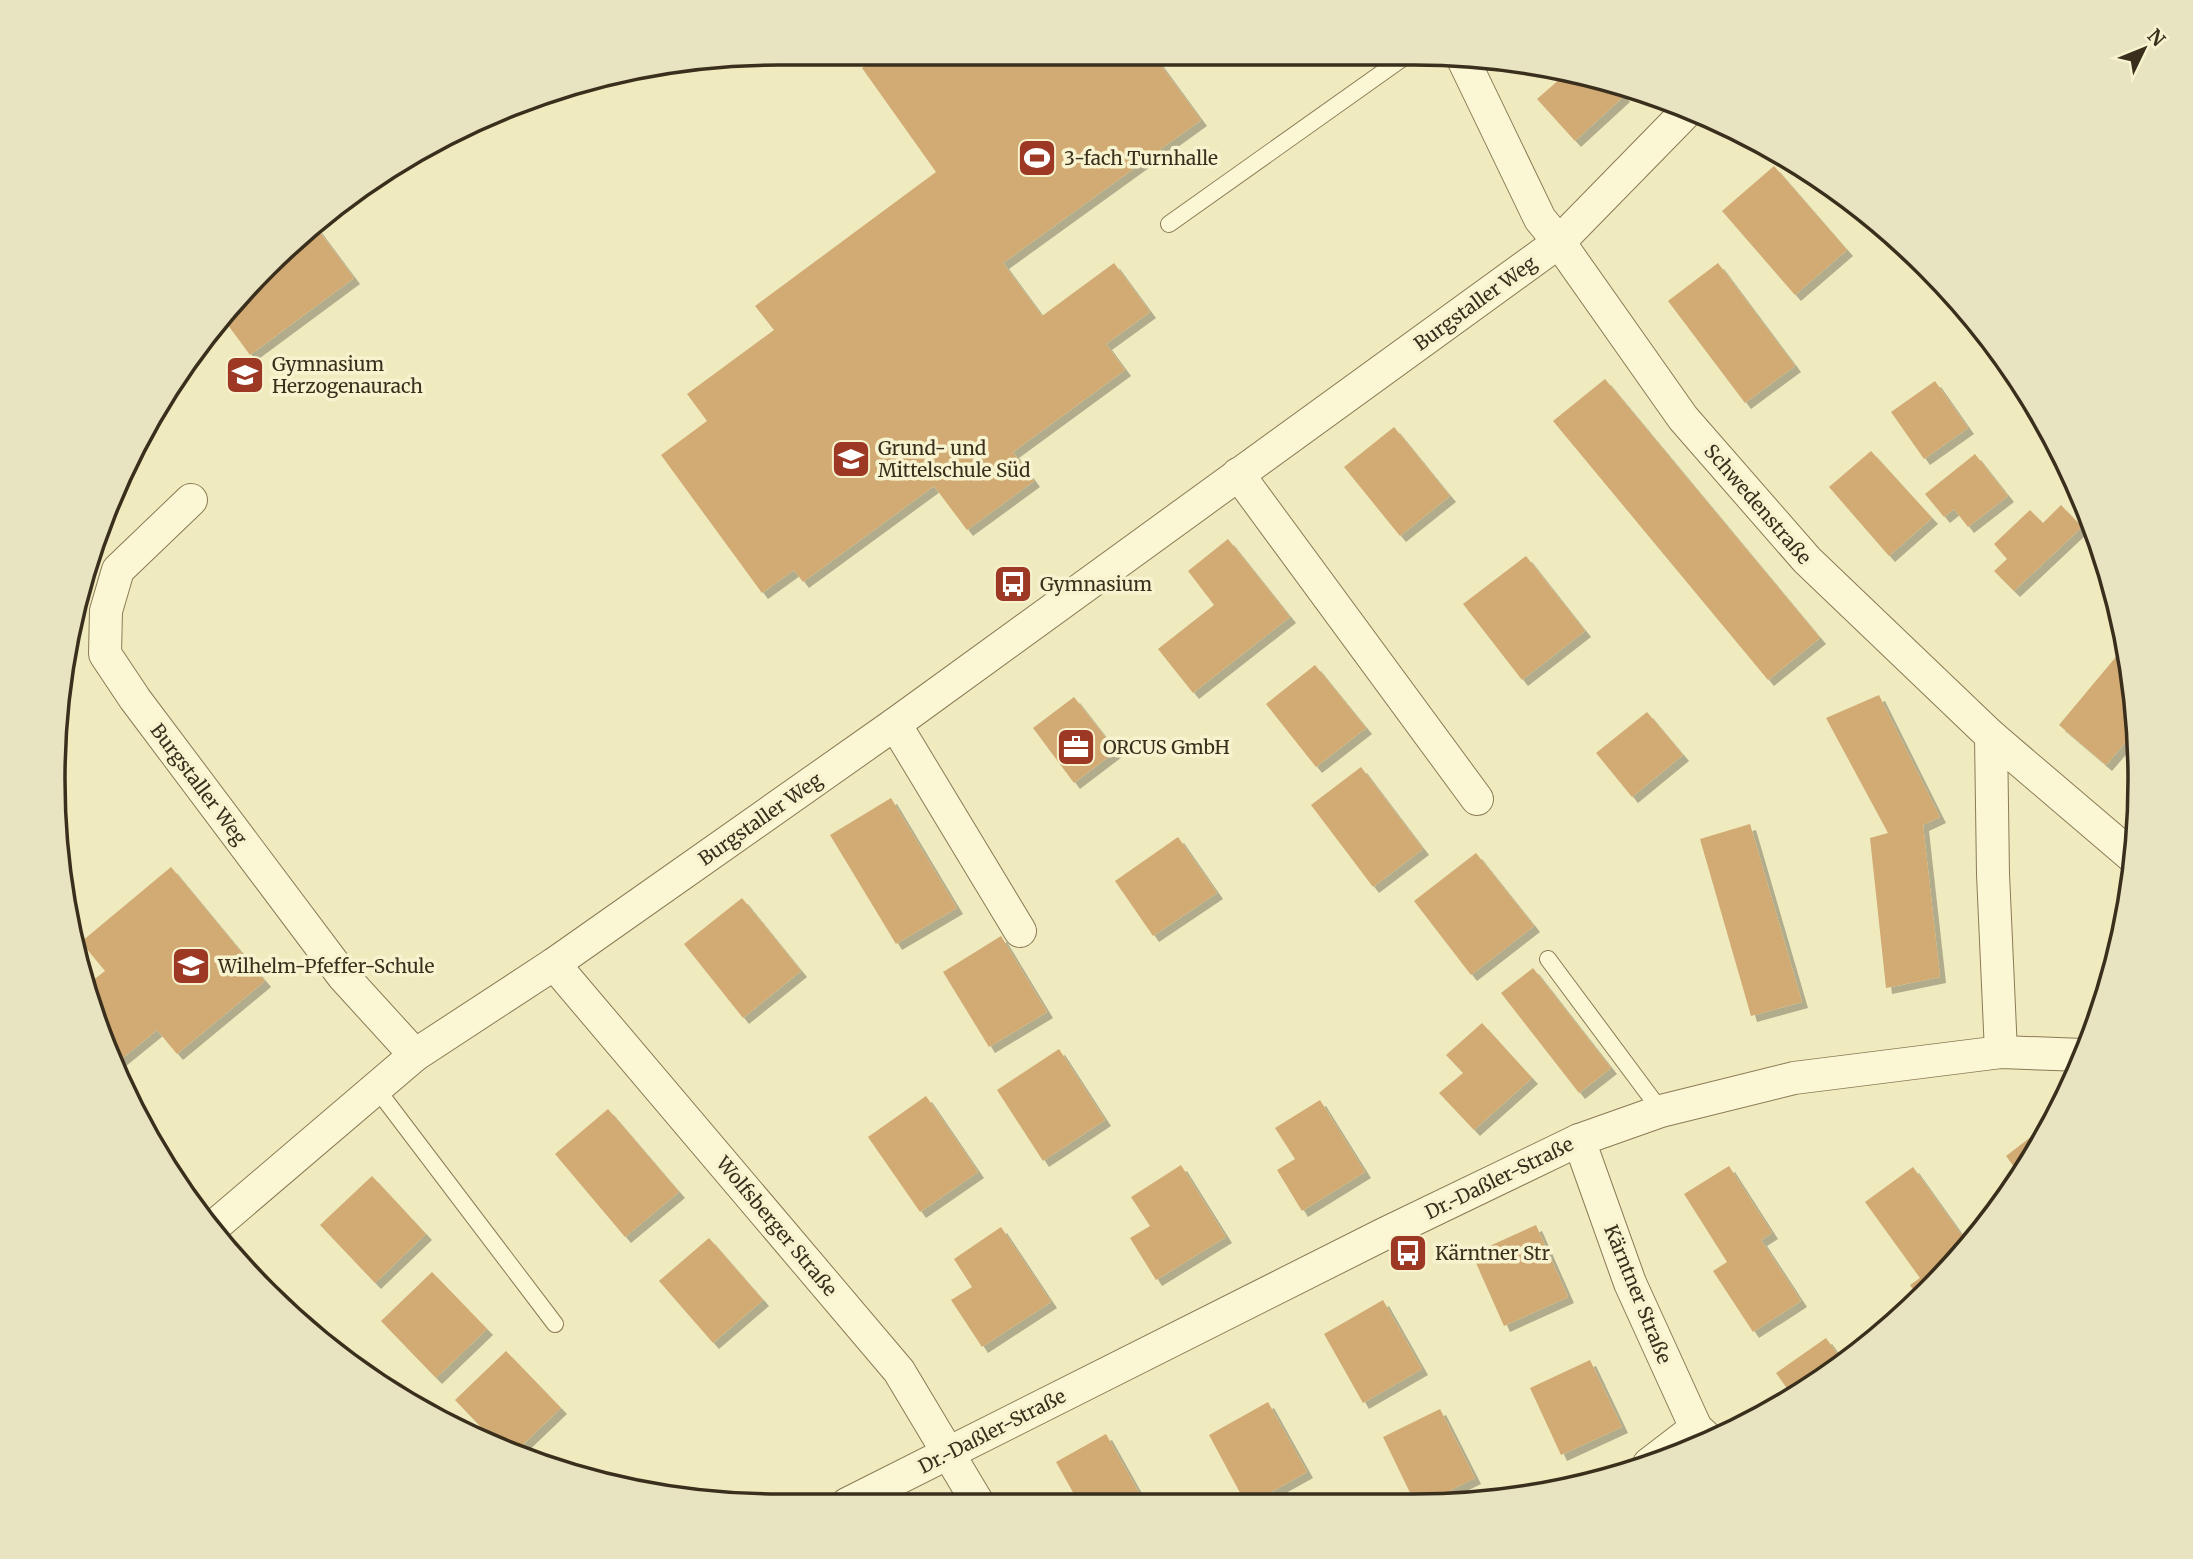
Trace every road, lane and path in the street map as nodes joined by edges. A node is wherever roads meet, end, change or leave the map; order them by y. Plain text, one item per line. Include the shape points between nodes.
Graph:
1 (1392, 65) edge
2 (1467, 67) edge
3 (1681, 117) edge
4 (1169, 224) dead end
5 (1559, 242) junction
6 (1238, 474) junction
7 (191, 500) dead end
8 (895, 724) junction
9 (1991, 736) junction
10 (1477, 799) dead end
11 (2124, 850) edge
12 (1020, 931) dead end
13 (1548, 959) dead end
14 (554, 964) junction
15 (2001, 1052) junction
16 (415, 1055) junction
17 (2073, 1055) edge
18 (376, 1088) junction
19 (1661, 1111) junction
20 (1579, 1140) junction
21 (218, 1222) edge
22 (555, 1324) dead end
23 (1702, 1433) edge
24 (949, 1452) junction
25 (867, 1494) edge
26 (973, 1494) edge

1 - 4 lane
2 - 5 street, Schwedenstraße via 1540,219
3 - 5 street, Burgstaller Weg
5 - 6 street, Burgstaller Weg
5 - 9 street, Schwedenstraße via 1682,418 1807,560
6 - 8 street, Burgstaller Weg
6 - 10 street
7 - 16 street, Burgstaller Weg via 118,570 106,611 106,654 343,976
8 - 12 street
8 - 14 street, Burgstaller Weg
9 - 11 street, Schwedenstraße
9 - 15 street
13 - 19 lane
14 - 16 street, Burgstaller Weg
14 - 24 street, Wolfsberger Straße via 900,1371
15 - 17 street, Dr.-Daßler-Straße
15 - 19 street, Dr.-Daßler-Straße via 1794,1078
16 - 18 street, Burgstaller Weg
18 - 21 street, Burgstaller Weg
18 - 22 lane
19 - 20 street, Dr.-Daßler-Straße
20 - 23 street, Kärntner Straße via 1630,1283
20 - 24 street, Dr.-Daßler-Straße
24 - 25 street, Dr.-Daßler-Straße
24 - 26 street, Wolfsberger Straße

